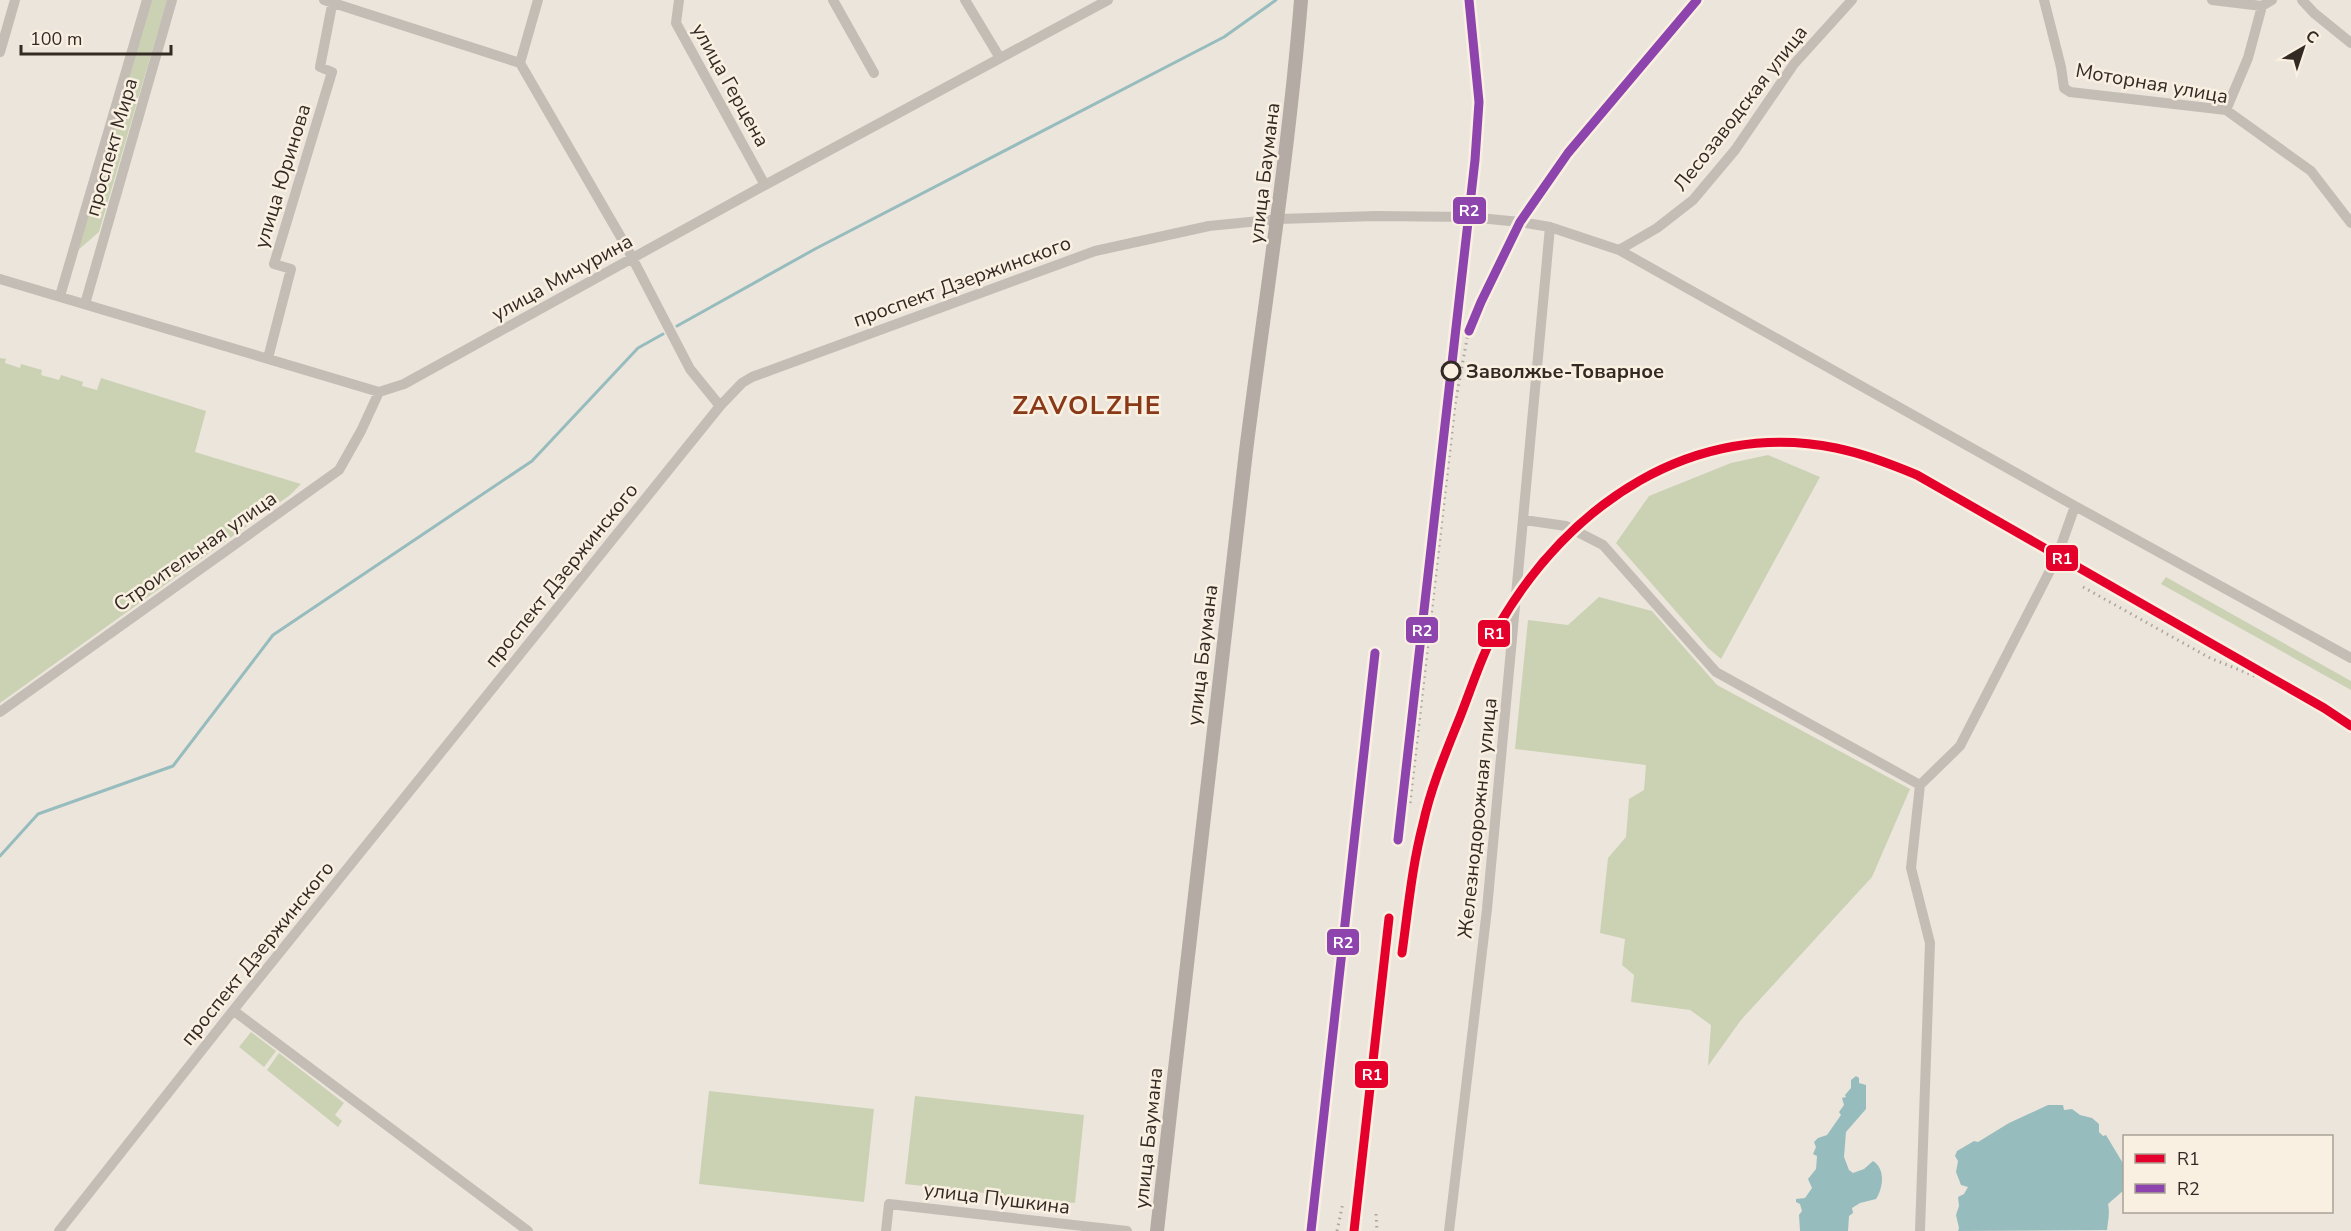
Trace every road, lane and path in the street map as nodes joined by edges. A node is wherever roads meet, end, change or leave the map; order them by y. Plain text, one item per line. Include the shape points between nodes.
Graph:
1 (15, 0) edge
2 (147, 0) edge
3 (172, 0) edge
4 (538, 0) edge
5 (679, 0) edge
6 (833, 0) edge
7 (965, 0) edge
8 (1108, 0) edge
9 (1301, 0) edge
10 (1852, 0) edge
11 (2044, 0) edge
12 (2212, 0) edge
13 (2272, 0) edge
14 (2301, 0) edge
15 (329, 1) edge
16 (2262, 6) junction
17 (2351, 43) edge
18 (0, 52) edge
19 (1000, 58) junction
20 (520, 63) junction
21 (873, 73) dead end
22 (2226, 110) junction
23 (765, 185) junction
24 (1279, 219) junction
25 (2351, 223) edge
26 (1550, 227) junction
27 (1619, 250) junction
28 (633, 258) junction
29 (0, 279) edge
30 (60, 296) junction
31 (85, 304) junction
32 (268, 358) junction
33 (379, 392) junction
34 (720, 406) junction
35 (2075, 506) junction
36 (1524, 520) junction
37 (2351, 658) edge
38 (0, 712) edge
39 (1920, 785) junction
40 (234, 1011) junction
41 (59, 1231) edge
42 (528, 1231) edge
43 (886, 1231) edge
44 (1127, 1231) edge
45 (1157, 1231) edge
46 (1449, 1231) edge
47 (1920, 1231) edge

1 - 18 street
2 - 30 street, проспект Мира
3 - 31 street, проспект Мира
4 - 20 street
5 - 23 street, улица Герцена via 676,23
6 - 21 street
7 - 19 street
8 - 19 street, улица Мичурина
9 - 24 main road, улица Баумана
10 - 27 street, Лесозаводская улица via 1794,64 1735,150 1693,200 1657,228
11 - 22 street, Моторная улица via 2064,88 2070,92
12 - 16 street
13 - 16 street
14 - 17 street
15 - 20 street
15 - 32 street, улица Юринова via 320,67 332,72 274,264 291,269
16 - 22 street via 2248,58
19 - 23 street, улица Мичурина
20 - 28 street
22 - 25 street, Моторная улица via 2310,171
23 - 28 street, улица Мичурина
24 - 26 street, проспект Дзержинского via 1470,217
24 - 34 street, проспект Дзержинского via 1209,226 1095,251 752,377
24 - 45 main road, улица Баумана via 1247,447
26 - 27 street, проспект Дзержинского
26 - 36 street, Железнодорожная улица
27 - 35 street, проспект Дзержинского
28 - 33 street, улица Мичурина via 404,384
28 - 34 street via 690,369
29 - 30 street
30 - 31 street
31 - 32 street
32 - 33 street
33 - 38 street, Строительная улица via 339,470
34 - 40 street, проспект Дзержинского
35 - 37 street, проспект Дзержинского
35 - 39 street via 2057,556 1960,746
36 - 39 street via 1566,526 1603,545 1716,672
36 - 46 street, Железнодорожная улица via 1487,909
39 - 47 street via 1911,868 1930,943
40 - 41 street, проспект Дзержинского
40 - 42 street
43 - 44 street, улица Пушкина via 889,1204

